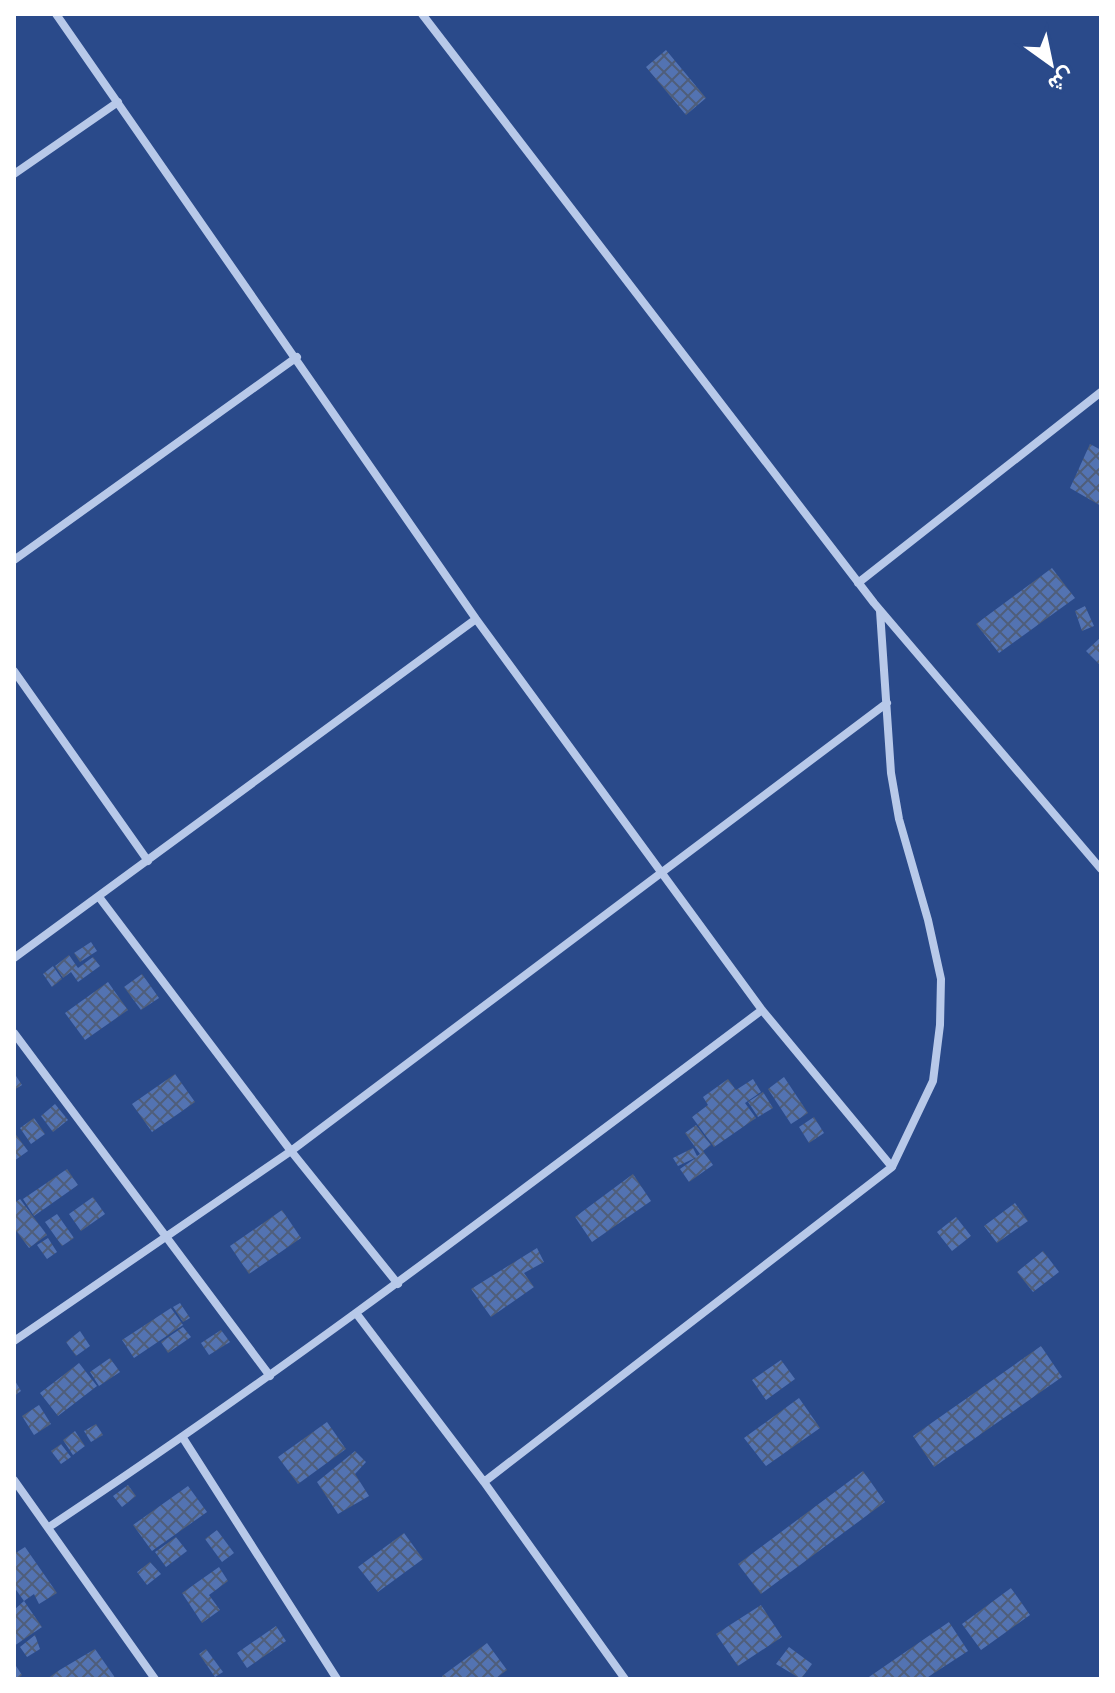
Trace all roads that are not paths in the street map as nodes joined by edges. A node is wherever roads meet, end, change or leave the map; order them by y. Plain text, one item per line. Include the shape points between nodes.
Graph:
1 (56, 14) edge
2 (422, 14) edge
3 (118, 102) junction
4 (14, 174) edge
5 (297, 357) junction
6 (1101, 392) edge
7 (14, 560) edge
8 (858, 583) junction
9 (879, 610) junction
10 (476, 619) junction
11 (14, 671) edge
12 (887, 703) junction
13 (148, 861) junction
14 (1101, 869) edge
15 (662, 873) junction
16 (99, 897) junction
17 (14, 958) edge
18 (762, 1010) junction
19 (14, 1033) edge
20 (291, 1151) junction
21 (892, 1167) junction
22 (166, 1240) junction
23 (398, 1284) junction
24 (356, 1313) junction
25 (14, 1341) edge
26 (270, 1376) junction
27 (183, 1438) junction
28 (14, 1480) edge
29 (484, 1482) junction
30 (49, 1527) junction
31 (155, 1679) edge
32 (337, 1679) edge
33 (625, 1679) edge

1 - 3 street
2 - 8 street
3 - 4 street
3 - 5 street
5 - 7 street
5 - 10 street
6 - 8 street
8 - 9 street
9 - 12 street
9 - 14 street
10 - 13 street
10 - 15 street
11 - 13 street
12 - 15 street
12 - 21 street via 886,733 899,819 941,979 933,1081
13 - 16 street
15 - 18 street
15 - 20 street
16 - 17 street
16 - 20 street
18 - 21 street
18 - 23 street
19 - 22 street
20 - 22 street
20 - 23 street
21 - 29 street
22 - 25 street
22 - 26 street
23 - 24 street
24 - 26 street
24 - 29 street
26 - 27 street
27 - 30 street
27 - 32 street
28 - 30 street
29 - 33 street
30 - 31 street

